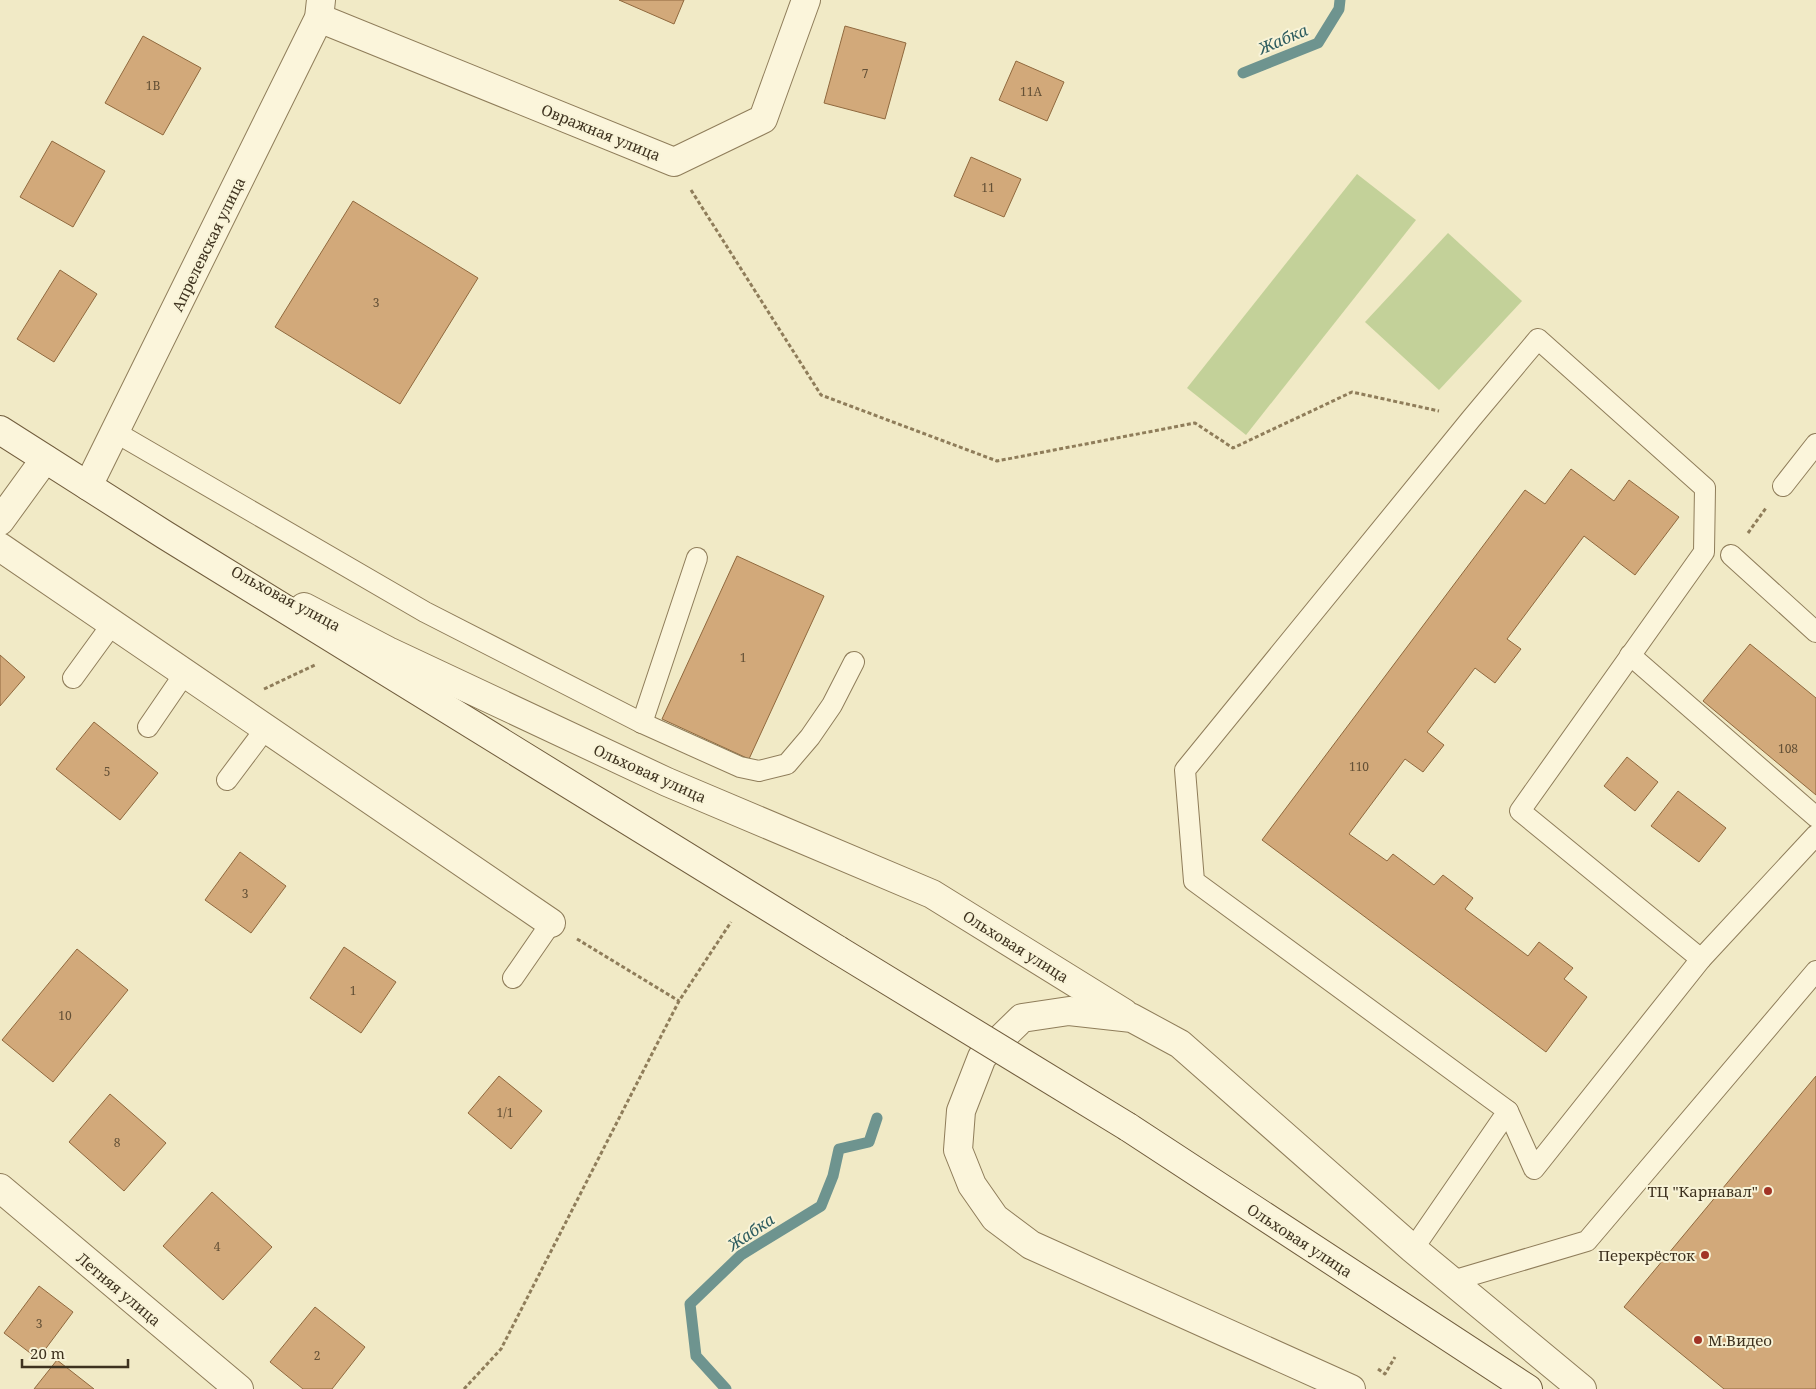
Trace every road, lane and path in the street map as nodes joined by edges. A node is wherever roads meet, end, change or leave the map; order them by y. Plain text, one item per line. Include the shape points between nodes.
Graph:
1 (806, 0) edge
2 (320, 9) edge
3 (674, 162) junction
4 (1472, 418) junction
5 (0, 430) edge
6 (115, 432) junction
7 (1816, 444) edge
8 (45, 459) junction
9 (88, 486) junction
10 (1783, 486) joint
11 (0, 521) edge
12 (165, 535) junction
13 (0, 547) edge
14 (1731, 555) joint
15 (697, 558) dead end
16 (113, 623) junction
17 (1816, 632) edge
18 (1630, 655) junction
19 (854, 662) dead end
20 (315, 665) dead end
21 (185, 673) junction
22 (73, 678) dead end
23 (232, 705) junction
24 (642, 723) junction
25 (148, 728) dead end
26 (266, 728) junction
27 (227, 780) dead end
28 (1816, 817) edge
29 (1816, 835) edge
30 (732, 920) dead end
31 (551, 922) junction
32 (1700, 959) junction
33 (1816, 971) edge
34 (514, 978) dead end
35 (678, 1001) junction
36 (1132, 1018) junction
37 (1508, 1111) junction
38 (0, 1188) edge
39 (1413, 1249) junction
40 (1452, 1281) junction
41 (1395, 1357) dead end
42 (1377, 1369) dead end
43 (239, 1389) edge
44 (464, 1389) edge
45 (1351, 1389) edge
46 (1528, 1389) edge
47 (1582, 1389) edge

1 - 3 street, Овражная улица via 763,119
2 - 3 street, Овражная улица
2 - 6 street, Апрелевская улица
3 - 4 path via 820,395 997,461 1195,423 1234,448 1352,392
4 - 18 lane via 1538,340 1706,488 1704,552
4 - 37 lane via 1185,770 1194,881
5 - 8 street, Ольховая улица
6 - 9 street, Апрелевская улица
6 - 24 lane via 425,612
7 - 10 lane
8 - 9 street, Ольховая улица
8 - 11 street
9 - 12 street, Ольховая улица
10 - 14 path
12 - 36 street, Ольховая улица via 379,647 666,782 932,894
12 - 46 street, Ольховая улица, bridge via 1128,1127
13 - 16 street
14 - 17 lane
15 - 24 lane
16 - 21 street
16 - 22 lane
18 - 28 lane
18 - 32 lane via 1520,811
19 - 24 lane via 832,705 788,764 759,771 740,767
20 - 23 path
21 - 23 street
21 - 25 lane
23 - 26 street
26 - 27 lane
26 - 31 street
29 - 32 lane
30 - 35 path
31 - 34 lane
31 - 35 path
32 - 37 lane via 1534,1169
33 - 40 lane via 1587,1241
35 - 44 path via 501,1349
36 - 39 street, Ольховая улица via 1180,1044
36 - 45 street, Ольховая улица via 1069,1011 1022,1018 982,1057 961,1111 958,1150 972,1186 995,1218 1031,1245
37 - 39 lane
38 - 43 street, Летняя улица
39 - 40 street, Ольховая улица
40 - 47 street, Ольховая улица
41 - 42 path via 1385,1374

